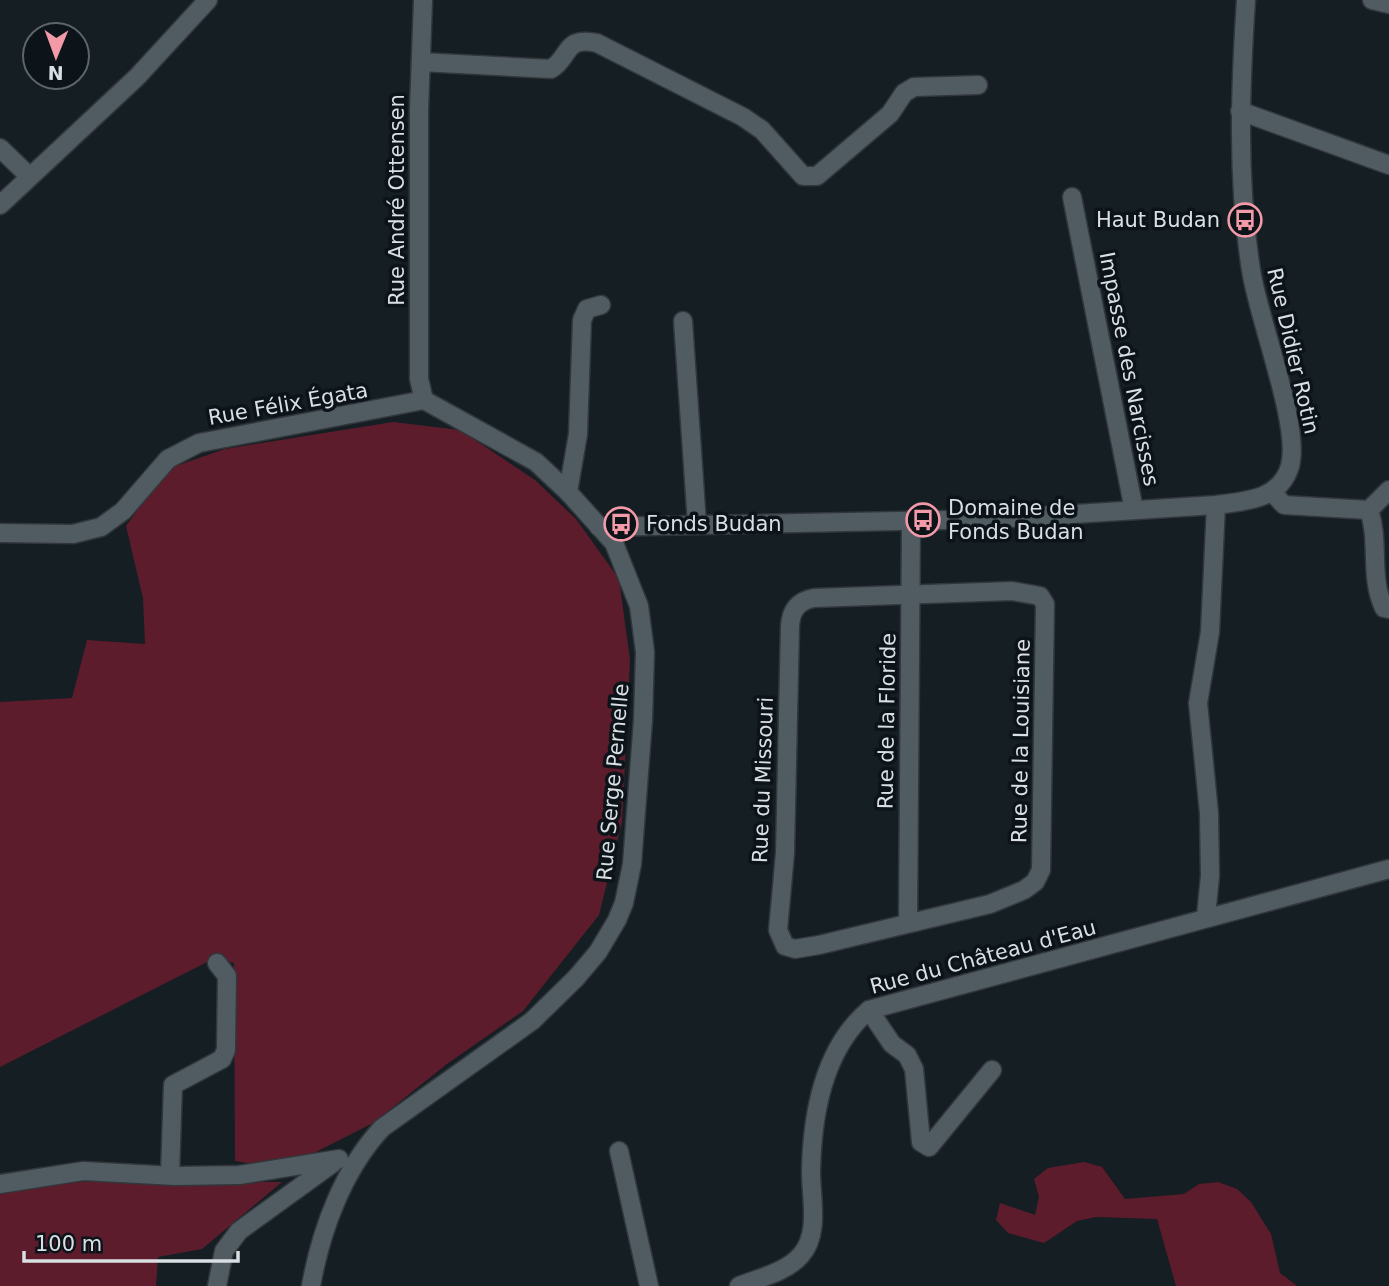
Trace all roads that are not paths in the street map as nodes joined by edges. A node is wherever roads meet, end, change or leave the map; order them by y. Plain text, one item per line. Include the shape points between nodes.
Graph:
1 (208, 0) edge
2 (423, 0) edge
3 (1246, 0) edge
4 (1372, 0) edge
5 (1389, 4) edge
6 (421, 62) junction
7 (978, 85) dead end
8 (1240, 111) junction
9 (0, 148) edge
10 (1389, 164) edge
11 (29, 176) junction
12 (1072, 197) dead end
13 (0, 205) edge
14 (601, 305) dead end
15 (683, 321) dead end
16 (424, 400) junction
17 (1389, 491) edge
18 (568, 492) junction
19 (1272, 492) junction
20 (1216, 505) junction
21 (1135, 510) junction
22 (1369, 510) junction
23 (911, 520) junction
24 (697, 524) junction
25 (599, 527) junction
26 (0, 533) edge
27 (912, 596) junction
28 (1389, 609) edge
29 (1389, 869) edge
30 (1206, 916) junction
31 (908, 923) junction
32 (217, 962) dead end
33 (869, 1010) junction
34 (992, 1070) dead end
35 (382, 1128) junction
36 (619, 1151) dead end
37 (339, 1159) junction
38 (170, 1175) junction
39 (0, 1184) edge
40 (217, 1286) edge
41 (311, 1286) edge
42 (649, 1286) edge
43 (739, 1286) edge

1 - 11 street via 137,77
2 - 6 street, Rue André Ottensen
3 - 8 street, Rue Didier Rotin
4 - 5 street
6 - 7 street via 551,69 572,45 597,43 743,117 762,130 803,176 817,176 890,114 914,87
6 - 16 street, Rue André Ottensen via 419,379
8 - 10 street
8 - 19 street, Rue Didier Rotin via 1242,191 1251,270 1292,442 1287,474
9 - 11 street
11 - 13 street
12 - 21 street, Impasse des Narcisses
14 - 18 street via 587,309 582,320 578,434
15 - 24 street
16 - 18 street, Rue Serge Pernelle via 536,462
16 - 26 street, Rue Félix Égata via 199,443 168,459 123,511 102,527 73,534
17 - 22 street
18 - 25 street, Rue Serge Pernelle
19 - 20 street
19 - 22 street via 1284,505
20 - 21 street
20 - 30 street via 1210,632 1198,703 1209,813
21 - 23 street
22 - 28 street via 1376,528 1376,590 1384,608
23 - 24 street
23 - 27 street, Rue de la Floride
24 - 25 street
25 - 35 street, Rue Serge Pernelle via 614,543 626,568 644,636 643,720 625,903 598,952 541,1013
27 - 31 street, Rue de la Floride
27 - 31 street, Rue de la Louisiane via 1030,592 1045,604 1046,631 1041,870 1024,890 990,904
27 - 31 street, Rue du Missouri via 814,598 799,603 791,614 785,853 778,935 785,946 803,948
29 - 30 street, Rue du Château d'Eau
30 - 33 street, Rue du Château d'Eau via 1121,944
32 - 38 street via 226,976 226,1050 222,1059 173,1085
33 - 34 street via 914,1069 921,1142 929,1146
33 - 43 street, Rue du Château d'Eau via 840,1043 824,1084 812,1153 812,1228 806,1249 792,1264
35 - 37 street
35 - 41 street, Rue Serge Pernelle via 358,1159 332,1211
36 - 42 street
37 - 38 street via 239,1175
37 - 40 street via 239,1231 223,1251
38 - 39 street via 83,1171

